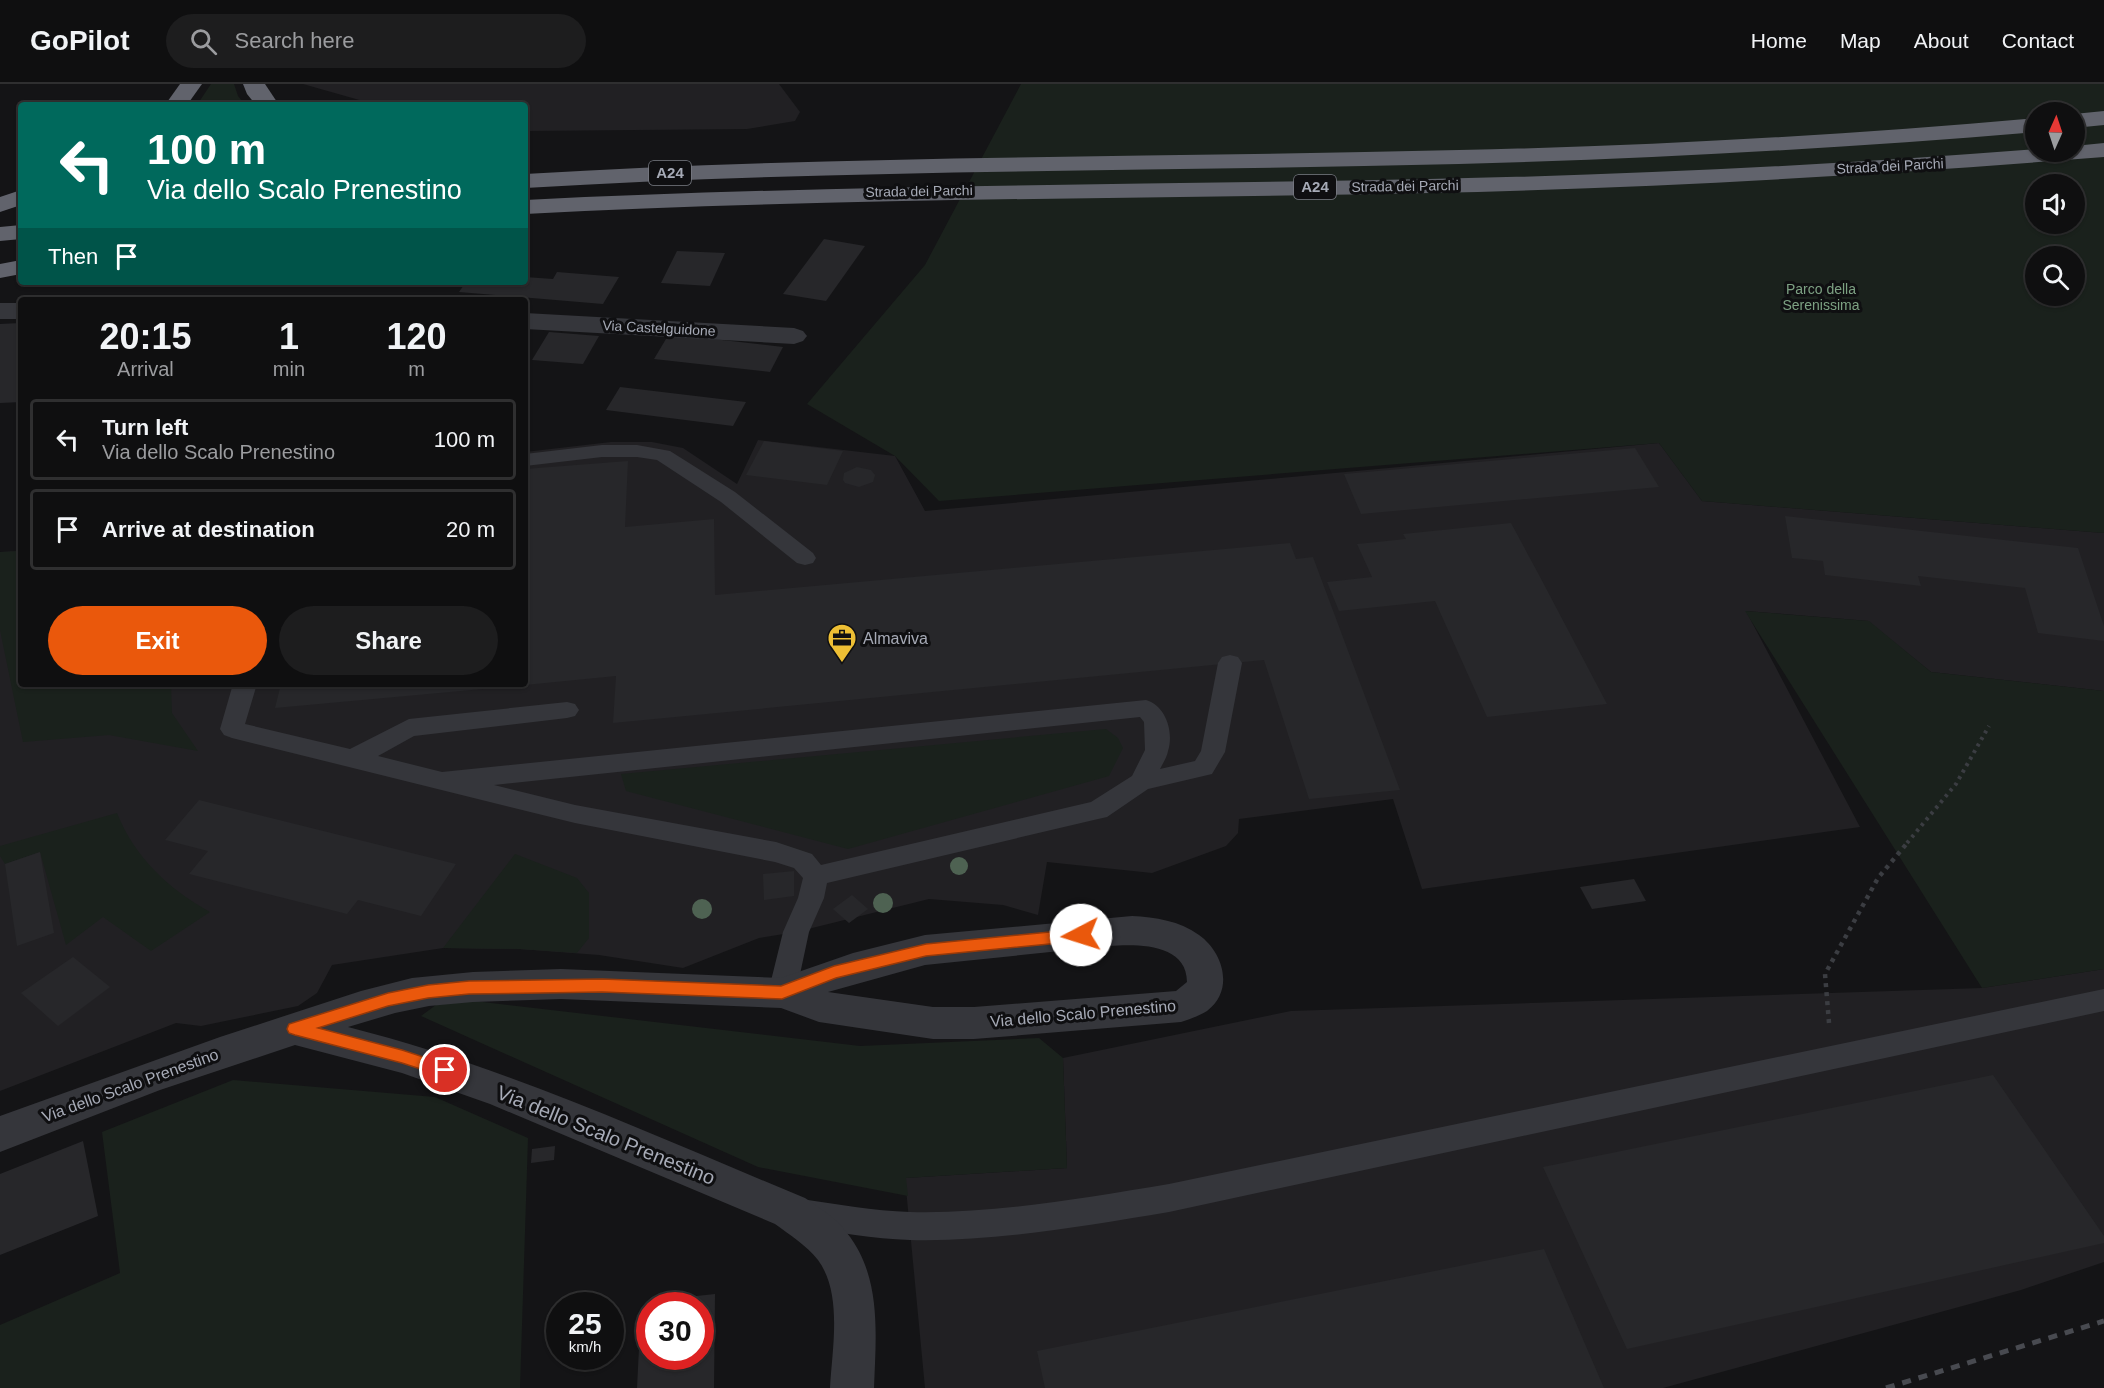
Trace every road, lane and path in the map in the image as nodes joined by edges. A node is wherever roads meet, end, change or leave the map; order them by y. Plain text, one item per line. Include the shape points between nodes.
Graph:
1 (191, 84) edge
2 (254, 84) edge
3 (178, 102) edge
4 (265, 102) edge
5 (2104, 118) edge
6 (2085, 120) edge
7 (2025, 126) edge
8 (2104, 150) edge
9 (528, 163) edge
10 (815, 167) junction
11 (528, 181) edge
12 (18, 198) edge
13 (0, 205) edge
14 (528, 207) edge
15 (18, 232) edge
16 (0, 234) edge
17 (18, 255) edge
18 (0, 258) edge
19 (18, 268) edge
20 (0, 271) edge
21 (0, 311) edge
22 (18, 311) edge
23 (528, 321) edge
24 (794, 336) dead end
25 (528, 460) edge
26 (805, 558) dead end
27 (1230, 663) dead end
28 (244, 687) edge
29 (567, 710) dead end
30 (1989, 726) dead end
31 (353, 759) junction
32 (443, 781) junction
33 (1141, 782) junction
34 (816, 876) junction
35 (782, 993) junction
36 (2104, 1000) edge
37 (295, 1029) junction
38 (1832, 1059) junction
39 (0, 1134) edge
40 (790, 1211) junction
41 (852, 1388) edge

1 - 3 highway
2 - 4 highway
5 - 6 highway
7 - 10 highway, Strada dei Parchi / A24 via 1898,137 1596,153
8 - 14 highway, Strada dei Parchi / A24 via 1926,165 1619,181 844,192
9 - 10 highway
10 - 11 highway, Strada dei Parchi / A24
12 - 13 highway
15 - 16 highway
17 - 18 highway
19 - 20 highway
21 - 22 street
23 - 24 street, Via Castelguidone
25 - 26 lane via 602,451 663,455 728,497
27 - 33 lane via 1213,752 1203,768
28 - 31 lane via 232,729
29 - 31 lane via 409,728
30 - 38 path via 1956,783 1878,878 1825,974
31 - 32 lane
32 - 33 lane via 1146,708 1156,720 1157,750
32 - 34 lane via 575,814 776,852 803,861
33 - 34 lane via 1098,810
34 - 35 lane via 796,932
35 - 35 street, Via dello Scalo Prenestino via 819,1006 880,1016 933,1023 974,1023 1181,1006 1204,991 1206,974 1196,955 1174,938 1158,933 1123,932 926,950 834,973
35 - 37 street, Via dello Scalo Prenestino via 522,985 453,989 388,999
36 - 38 lane
37 - 39 street, Via dello Scalo Prenestino via 156,1073
37 - 40 street, Via dello Scalo Prenestino via 402,1057 503,1092
38 - 40 lane via 1169,1198 1094,1210 911,1226
40 - 41 street, Via dello Scalo Prenestino via 829,1241 849,1277 855,1319

